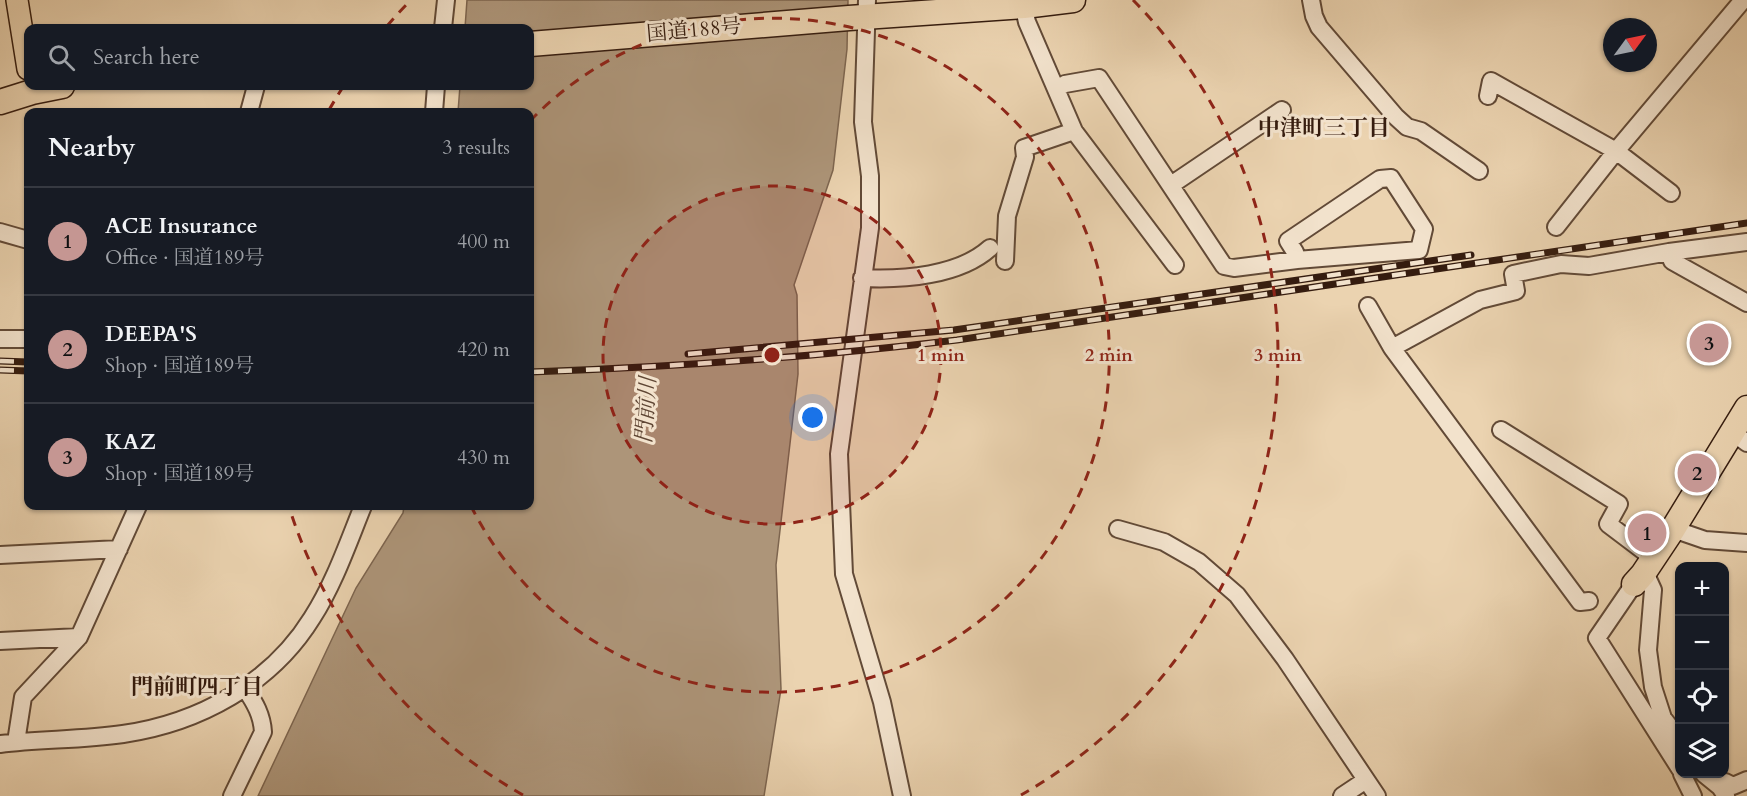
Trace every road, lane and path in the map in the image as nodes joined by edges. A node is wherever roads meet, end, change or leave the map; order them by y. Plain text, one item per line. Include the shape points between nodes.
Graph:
1 (17, 0) edge
2 (446, 0) edge
3 (1073, 0) edge
4 (1311, 0) edge
5 (1743, 0) edge
6 (1023, 3) edge
7 (861, 12) edge
8 (443, 24) edge
9 (24, 44) edge
10 (534, 44) edge
11 (24, 86) edge
12 (1056, 88) junction
13 (255, 90) edge
14 (436, 90) edge
15 (1488, 96) dead end
16 (0, 102) edge
17 (250, 108) edge
18 (434, 108) edge
19 (1282, 110) dead end
20 (1074, 131) junction
21 (1616, 151) junction
22 (1479, 171) dead end
23 (1171, 185) junction
24 (1671, 193) dead end
25 (1556, 227) dead end
26 (0, 232) edge
27 (24, 239) edge
28 (1747, 242) edge
29 (990, 248) dead end
30 (1669, 252) junction
31 (1297, 260) junction
32 (1005, 261) dead end
33 (1175, 265) dead end
34 (862, 278) junction
35 (1747, 303) edge
36 (1368, 306) dead end
37 (0, 339) edge
38 (24, 339) edge
39 (1392, 348) junction
40 (1747, 408) edge
41 (1501, 430) dead end
42 (1739, 438) edge
43 (136, 510) edge
44 (361, 510) edge
45 (1673, 528) junction
46 (1118, 529) dead end
47 (1747, 543) edge
48 (119, 549) junction
49 (0, 555) edge
50 (1643, 572) junction
51 (1589, 601) dead end
52 (79, 637) junction
53 (0, 641) edge
54 (245, 688) junction
55 (1675, 734) edge
56 (8, 743) edge
57 (1675, 761) edge
58 (1684, 778) edge
59 (1366, 780) junction
60 (1747, 780) edge
61 (1724, 785) edge
62 (232, 796) edge
63 (902, 796) edge
64 (1342, 796) edge
65 (1377, 796) edge
66 (1693, 796) edge

1 - 9 main road
2 - 8 street
3 - 6 highway, 国道188号
4 - 22 street via 1318,27 1396,117
5 - 21 street
6 - 7 highway, 国道188号
6 - 12 street via 1027,22
7 - 10 highway, 国道188号
7 - 34 street via 863,122 870,176 870,228
11 - 16 highway
12 - 20 street
12 - 23 street via 1100,78
13 - 17 street
14 - 18 street
15 - 21 street via 1491,81
19 - 23 street
20 - 32 street via 1024,148 1025,157 1007,216
20 - 33 street
21 - 24 street
21 - 25 street
23 - 31 street via 1224,266
26 - 27 street
28 - 30 street
29 - 34 street via 979,258 953,268 909,278
30 - 35 street via 1672,261
30 - 39 street via 1589,266 1561,264 1513,274 1516,291 1480,300
31 - 31 street via 1419,250 1424,229 1391,178 1380,179 1288,241
34 - 63 street via 839,454 844,574 882,702
36 - 39 street
37 - 38 street
39 - 51 street via 1580,602
40 - 42 highway
41 - 50 street via 1619,504 1608,524
42 - 45 highway
43 - 48 street
44 - 54 street via 312,618 271,667
45 - 47 street via 1705,540
45 - 50 highway
46 - 59 street via 1164,542 1199,562 1237,595
48 - 49 street
48 - 52 street
50 - 55 street via 1653,590 1648,650 1653,687 1663,718
50 - 57 street via 1597,638
52 - 53 street
52 - 56 street via 23,697
54 - 56 street via 224,702 159,727 123,734
54 - 62 street via 259,712 263,732
58 - 66 street
59 - 64 street
59 - 65 street
60 - 61 street

